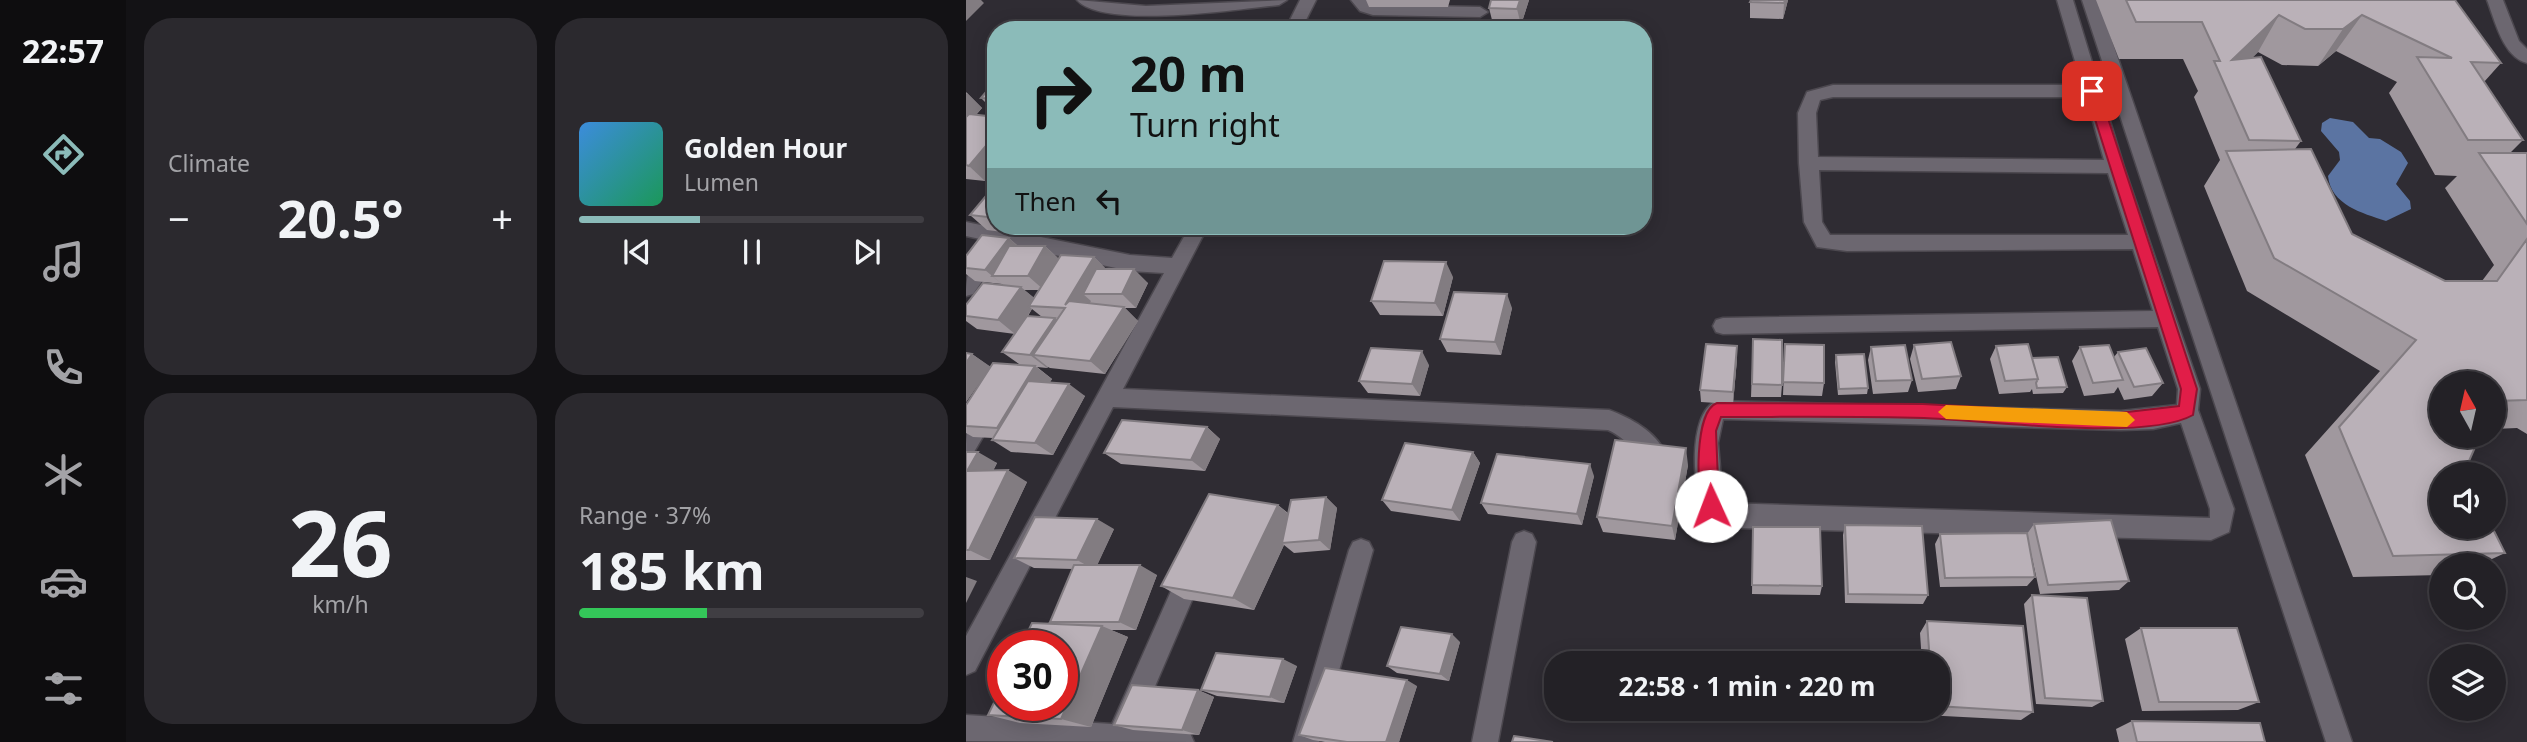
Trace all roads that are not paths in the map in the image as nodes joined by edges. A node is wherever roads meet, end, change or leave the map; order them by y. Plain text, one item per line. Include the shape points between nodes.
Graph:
1 (1085, 0) edge
2 (1279, 0) edge
3 (1308, 0) edge
4 (1359, 0) edge
5 (2065, 0) edge
6 (2090, 0) edge
7 (2496, 0) edge
8 (1480, 12) dead end
9 (1298, 21) edge
10 (2527, 58) edge
11 (2092, 91) junction
12 (1808, 163) junction
13 (2115, 167) junction
14 (966, 229) edge
15 (987, 234) edge
16 (991, 235) edge
17 (1194, 235) edge
18 (1003, 238) junction
19 (2140, 242) junction
20 (1083, 253) junction
21 (1179, 266) junction
22 (1069, 276) edge
23 (966, 288) edge
24 (2166, 319) junction
25 (1723, 326) dead end
26 (1000, 389) edge
27 (1108, 398) junction
28 (2187, 410) junction
29 (966, 445) edge
30 (1656, 454) edge
31 (1524, 542) dead end
32 (1202, 548) edge
33 (1361, 550) dead end
34 (966, 662) edge
35 (966, 728) edge
36 (1120, 737) junction
37 (1181, 742) edge
38 (1306, 742) edge
39 (1485, 742) edge
40 (2339, 742) edge

1 - 2 street via 1093,6 1139,10
3 - 9 street
4 - 8 street via 1373,10
5 - 11 street
6 - 40 street
7 - 10 street via 2512,43
11 - 12 street via 1833,91 1813,96 1807,113
11 - 13 street
12 - 13 street
12 - 19 street via 1813,222 1824,242
13 - 19 street
14 - 15 street
16 - 18 street
17 - 21 street
18 - 20 street
18 - 23 street
19 - 24 street
20 - 21 street via 1130,263
20 - 22 street
21 - 27 street
24 - 25 street
24 - 28 street via 2189,389
26 - 29 street
27 - 30 street via 1609,420 1626,427
27 - 34 street
28 - 28 street via 2177,416 2110,421 1923,411 1717,410 1708,431 1711,506 1716,513 1738,517 2211,529 2221,524 2222,509
31 - 39 street
32 - 36 street
33 - 38 street
35 - 36 street
36 - 37 street

